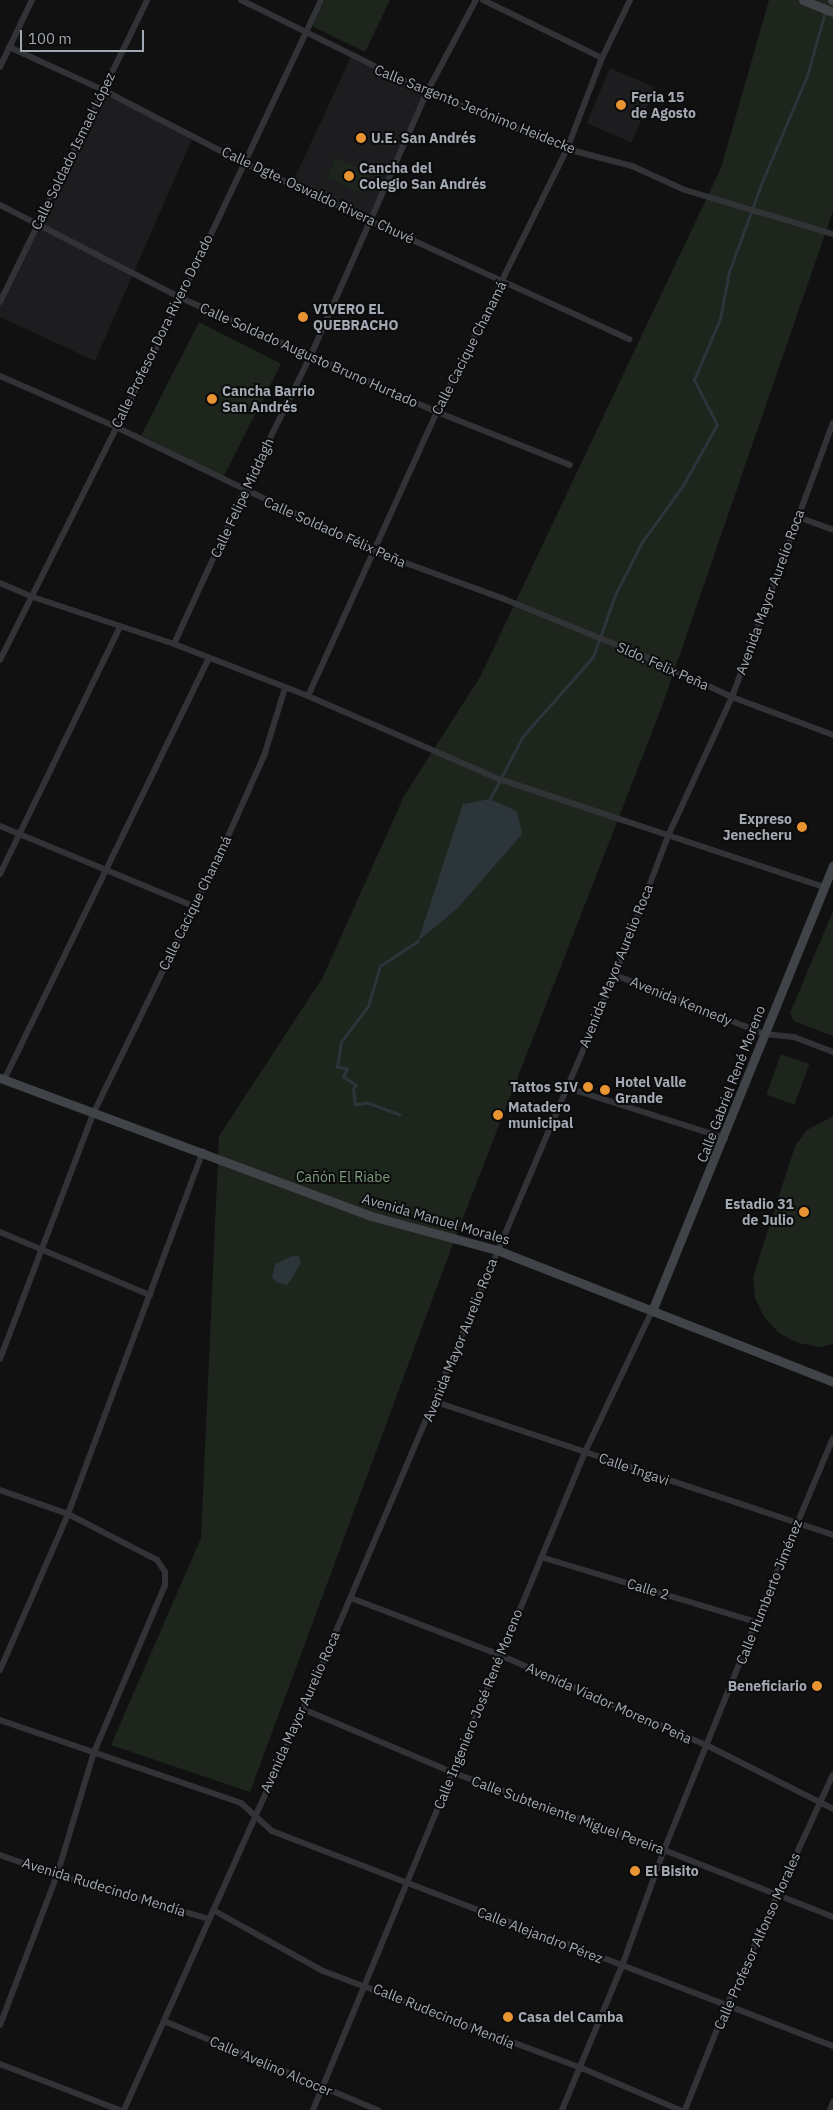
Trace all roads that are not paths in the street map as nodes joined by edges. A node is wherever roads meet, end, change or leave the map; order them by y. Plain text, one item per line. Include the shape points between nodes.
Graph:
1 (32, 0) edge
2 (147, 0) edge
3 (242, 0) edge
4 (321, 0) edge
5 (476, 0) edge
6 (483, 0) edge
7 (630, 0) edge
8 (803, 0) edge
9 (833, 12) edge
10 (306, 30) junction
11 (10, 47) junction
12 (602, 58) junction
13 (0, 67) edge
14 (103, 90) junction
15 (427, 92) junction
16 (567, 149) junction
17 (242, 162) junction
18 (0, 205) edge
19 (372, 220) junction
20 (38, 223) junction
21 (833, 234) edge
22 (502, 282) junction
23 (181, 298) junction
24 (0, 302) edge
25 (629, 339) dead end
26 (311, 355) junction
27 (0, 376) edge
28 (437, 412) junction
29 (833, 424) edge
30 (114, 426) junction
31 (570, 465) dead end
32 (244, 491) junction
33 (798, 518) junction
34 (833, 530) edge
35 (374, 552) junction
36 (0, 583) edge
37 (30, 596) junction
38 (120, 627) junction
39 (594, 636) joint
40 (174, 644) junction
41 (0, 660) edge
42 (208, 660) junction
43 (285, 688) junction
44 (308, 696) junction
45 (732, 697) junction
46 (833, 735) edge
47 (0, 826) edge
48 (20, 834) junction
49 (668, 836) junction
50 (833, 866) edge
51 (106, 870) junction
52 (0, 874) edge
53 (829, 889) edge
54 (193, 906) junction
55 (615, 975) junction
56 (765, 1034) junction
57 (833, 1052) edge
58 (2, 1079) edge
59 (565, 1087) junction
60 (93, 1114) junction
61 (725, 1138) junction
62 (203, 1151) junction
63 (0, 1232) edge
64 (44, 1250) junction
65 (497, 1250) junction
66 (150, 1295) junction
67 (652, 1311) junction
68 (0, 1359) edge
69 (833, 1382) edge
70 (436, 1402) junction
71 (833, 1438) edge
72 (585, 1452) junction
73 (0, 1490) edge
74 (68, 1514) junction
75 (796, 1523) junction
76 (833, 1535) edge
77 (541, 1557) junction
78 (351, 1598) junction
79 (756, 1622) junction
80 (500, 1655) junction
81 (0, 1670) edge
82 (303, 1709) junction
83 (0, 1720) edge
84 (708, 1746) junction
85 (94, 1752) junction
86 (454, 1773) junction
87 (833, 1774) edge
88 (820, 1804) junction
89 (833, 1809) edge
90 (255, 1812) junction
91 (664, 1850) junction
92 (0, 1855) edge
93 (58, 1875) junction
94 (405, 1883) junction
95 (776, 1895) junction
96 (212, 1910) junction
97 (209, 1918) junction
98 (833, 1918) edge
99 (622, 1966) junction
100 (367, 1986) junction
101 (726, 2007) junction
102 (164, 2021) junction
103 (0, 2025) edge
104 (833, 2046) edge
105 (0, 2064) edge
106 (579, 2068) junction
107 (320, 2087) junction
108 (833, 2102) edge
109 (119, 2110) edge
110 (124, 2110) edge
111 (313, 2110) edge
112 (378, 2110) edge
113 (562, 2110) edge
114 (680, 2110) edge
115 (685, 2110) edge
116 (830, 2110) edge

1 - 11 street
2 - 14 street, Calle Soldado Ismael López
3 - 10 street, Calle Sargento Jerónimo Heidecke
4 - 10 street, Calle Profesor Dora Rivero Dorado
5 - 15 street, Calle Felipe Middagh
6 - 12 street
7 - 12 street, Calle Cacique Chanamá
8 - 9 street
10 - 15 street, Calle Sargento Jerónimo Heidecke via 351,57
10 - 17 street, Calle Profesor Dora Rivero Dorado
11 - 13 street
11 - 14 street, Calle Dgte. Oswaldo Rivera Chuvé
12 - 16 street, Calle Cacique Chanamá
14 - 17 street, Calle Dgte. Oswaldo Rivera Chuvé
14 - 20 street, Calle Soldado Ismael López
15 - 16 street, Calle Sargento Jerónimo Heidecke
15 - 19 street, Calle Felipe Middagh
16 - 21 street, Calle Sargento Jerónimo Heidecke via 632,166 684,190
16 - 22 street, Calle Cacique Chanamá
17 - 19 street, Calle Dgte. Oswaldo Rivera Chuvé
17 - 23 street, Calle Profesor Dora Rivero Dorado
18 - 20 street, Calle Soldado Augusto Bruno Hurtado
19 - 22 street, Calle Dgte. Oswaldo Rivera Chuvé
19 - 26 street, Calle Felipe Middagh
20 - 23 street, Calle Soldado Augusto Bruno Hurtado
20 - 24 street, Calle Soldado Ismael López
22 - 25 street, Calle Dgte. Oswaldo Rivera Chuvé
22 - 28 street, Calle Cacique Chanamá
23 - 26 street, Calle Soldado Augusto Bruno Hurtado
23 - 30 street, Calle Profesor Dora Rivero Dorado
26 - 28 street, Calle Soldado Augusto Bruno Hurtado
26 - 32 street, Calle Felipe Middagh
27 - 30 street, Calle Soldado Félix Peña
28 - 31 street, Calle Soldado Augusto Bruno Hurtado
28 - 35 street, Calle Cacique Chanamá
29 - 33 street, Avenida Mayor Aurelio Roca
30 - 32 street, Calle Soldado Félix Peña
30 - 37 street, Calle Profesor Dora Rivero Dorado
32 - 35 street, Calle Soldado Félix Peña
32 - 40 street, Calle Felipe Middagh
33 - 34 street
33 - 45 street, Avenida Mayor Aurelio Roca
35 - 39 street, Calle Soldado Félix Peña
35 - 44 street, Calle Cacique Chanamá
36 - 37 street
37 - 38 street
37 - 41 street, Calle Profesor Dora Rivero Dorado
38 - 40 street
38 - 48 street
39 - 45 street, Sldo. Felix Peña
40 - 42 street
42 - 43 street
42 - 51 street
43 - 44 street
43 - 54 street, Calle Cacique Chanamá via 264,756 226,843
44 - 49 street via 499,780
45 - 46 street, Sldo. Felix Peña
45 - 49 street, Avenida Mayor Aurelio Roca
47 - 48 street
48 - 51 street
48 - 52 street
49 - 53 street
49 - 55 street, Avenida Mayor Aurelio Roca
50 - 53 street, Calle Gabriel René Moreno
51 - 54 street
51 - 58 street
53 - 56 street, Calle Gabriel René Moreno
54 - 60 street, Calle Cacique Chanamá
55 - 56 street, Avenida Kennedy
55 - 59 street, Avenida Mayor Aurelio Roca
56 - 57 street, Avenida Kennedy via 794,1037
56 - 61 street, Calle Gabriel René Moreno
58 - 60 street, Avenida Manuel Morales
59 - 61 street
59 - 65 street, Avenida Mayor Aurelio Roca
60 - 62 street, Avenida Manuel Morales
60 - 64 street, Calle Cacique Chanamá
61 - 67 street, Calle Gabriel René Moreno
62 - 65 street, Avenida Manuel Morales via 371,1216
62 - 66 street
63 - 64 street
64 - 66 street
64 - 68 street, Calle Cacique Chanamá
65 - 67 street, Avenida Manuel Morales
65 - 70 street, Avenida Mayor Aurelio Roca
66 - 74 street
67 - 69 street, Avenida Manuel Morales
67 - 72 street, Calle Ingeniero José René Moreno
70 - 72 street, Calle Ingavi
70 - 78 street, Avenida Mayor Aurelio Roca
71 - 75 street, Calle Humberto Jiménez
72 - 75 street, Calle Ingavi
72 - 77 street, Calle Ingeniero José René Moreno
73 - 74 street
74 - 81 street
74 - 85 street via 156,1560 165,1572 165,1585
75 - 76 street, Calle Ingavi
75 - 79 street, Calle Humberto Jiménez
77 - 79 street, Calle 2
77 - 80 street, Calle Ingeniero José René Moreno
78 - 80 street, Avenida Viador Moreno Peña
78 - 82 street, Avenida Mayor Aurelio Roca
79 - 84 street, Calle Humberto Jiménez
80 - 84 street, Avenida Viador Moreno Peña
80 - 86 street, Calle Ingeniero José René Moreno
82 - 86 street, Calle Subteniente Miguel Pereira
82 - 90 street, Avenida Mayor Aurelio Roca
83 - 85 street
84 - 88 street, Avenida Viador Moreno Peña
84 - 91 street, Calle Humberto Jiménez
85 - 90 street via 241,1803
85 - 93 street
86 - 91 street, Calle Subteniente Miguel Pereira
86 - 94 street, Calle Ingeniero José René Moreno
87 - 88 street, Calle Profesor Alfonso Morales
88 - 89 street, Avenida Viador Moreno Peña
88 - 95 street, Calle Profesor Alfonso Morales
90 - 94 street, Calle Alejandro Pérez via 272,1832
90 - 96 street, Avenida Mayor Aurelio Roca
91 - 95 street, Calle Subteniente Miguel Pereira
91 - 99 street, Calle Humberto Jiménez
92 - 93 street, Avenida Rudecindo Mendía
93 - 97 street, Avenida Rudecindo Mendía
93 - 103 street
94 - 99 street, Calle Alejandro Pérez
94 - 100 street, Calle Ingeniero José René Moreno
95 - 98 street, Calle Subteniente Miguel Pereira
95 - 101 street, Calle Profesor Alfonso Morales
96 - 97 street, Avenida Mayor Aurelio Roca
96 - 100 street, Calle Rudecindo Mendía via 323,1971
97 - 102 street, Avenida Mayor Aurelio Roca
99 - 101 street, Calle Alejandro Pérez
99 - 106 street, Calle Humberto Jiménez
100 - 106 street, Calle Rudecindo Mendía via 452,2022
100 - 107 street, Calle Ingeniero José René Moreno
101 - 104 street, Calle Alejandro Pérez
101 - 115 street, Calle Profesor Alfonso Morales
102 - 107 street, Calle Avelino Alcocer
102 - 110 street, Avenida Mayor Aurelio Roca
105 - 109 street
106 - 113 street, Calle Humberto Jiménez
106 - 114 street, Calle Rudecindo Mendía
107 - 111 street, Calle Ingeniero José René Moreno
107 - 112 street, Calle Avelino Alcocer
108 - 116 street

